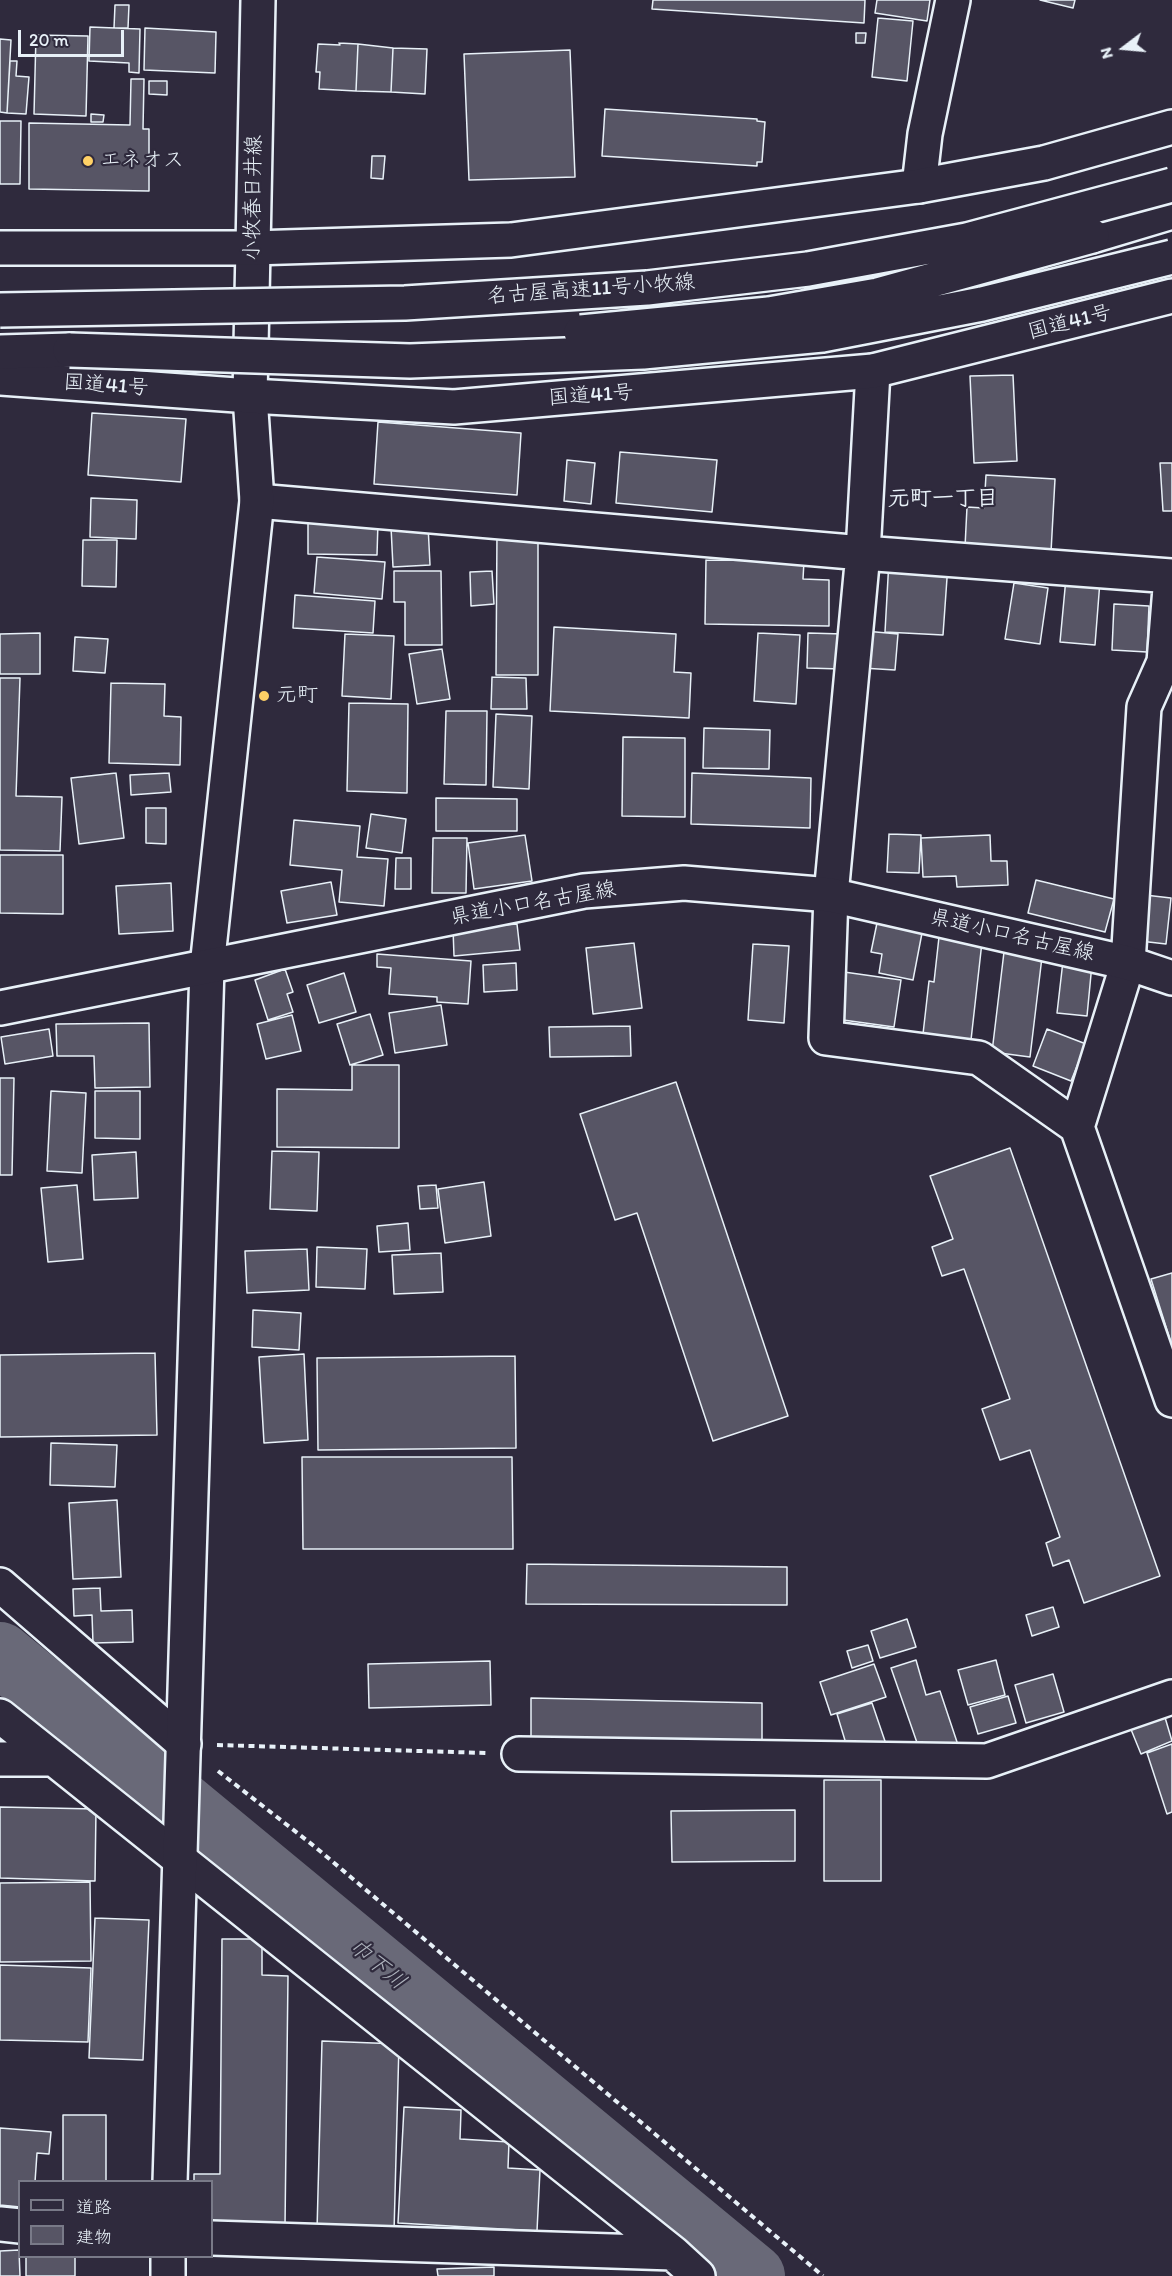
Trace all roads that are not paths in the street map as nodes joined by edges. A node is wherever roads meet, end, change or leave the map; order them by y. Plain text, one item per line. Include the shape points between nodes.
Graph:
1 (258, 0) edge
2 (953, 0) edge
3 (1172, 127) edge
4 (1172, 185) edge
5 (919, 186) junction
6 (1172, 212) edge
7 (0, 248) edge
8 (252, 248) junction
9 (1172, 257) edge
10 (1172, 296) edge
11 (0, 310) edge
12 (70, 350) junction
13 (0, 352) edge
14 (873, 371) junction
15 (0, 378) edge
16 (250, 396) junction
17 (257, 501) junction
18 (863, 553) junction
19 (1172, 576) edge
20 (831, 895) junction
21 (1128, 963) junction
22 (207, 967) junction
23 (1172, 978) edge
24 (0, 1008) edge
25 (1077, 1127) junction
26 (1172, 1400) edge
27 (0, 1585) edge
28 (1172, 1697) edge
29 (0, 1716) edge
30 (183, 1744) junction
31 (519, 1754) road end
32 (0, 1758) edge
33 (54, 1759) junction
34 (180, 1861) junction
35 (171, 2180) edge
36 (0, 2224) edge
37 (18, 2226) edge
38 (213, 2238) edge
39 (673, 2253) junction
40 (168, 2258) edge
41 (168, 2276) edge
42 (698, 2276) edge

1 - 8 main road, 小牧春日井線
2 - 5 main road via 925,134
3 - 5 main road via 1044,163
4 - 11 main road, 名古屋高速11号小牧線, bridge via 967,240 808,269 648,288 405,303
5 - 8 main road via 511,240
6 - 12 main road, bridge via 878,295 769,314 614,330
7 - 8 main road
8 - 16 main road, 小牧春日井線
9 - 12 main road, bridge via 982,304 822,335 643,352 410,361
10 - 14 main road, 国道41号
12 - 13 main road
14 - 16 main road, 国道41号 via 454,407
14 - 18 main road
15 - 16 main road, 国道41号
16 - 17 main road, 小牧春日井線
17 - 18 main road
17 - 22 main road, 小牧春日井線
18 - 19 main road
18 - 20 main road
19 - 21 main road via 1164,662 1144,707
20 - 21 main road, 県道小口名古屋線
20 - 22 main road, 県道小口名古屋線 via 684,883 584,891
20 - 25 main road via 826,1038 979,1058
21 - 23 main road, 県道小口名古屋線
21 - 25 main road
22 - 24 main road, 県道小口名古屋線
22 - 30 main road, 小牧春日井線
25 - 26 main road
27 - 30 main road
28 - 31 main road via 987,1761
29 - 33 main road
30 - 34 main road, 小牧春日井線
32 - 33 main road
33 - 34 main road
34 - 35 main road, 小牧春日井線
34 - 39 main road
36 - 37 main road
38 - 39 main road
39 - 42 main road
40 - 41 main road

